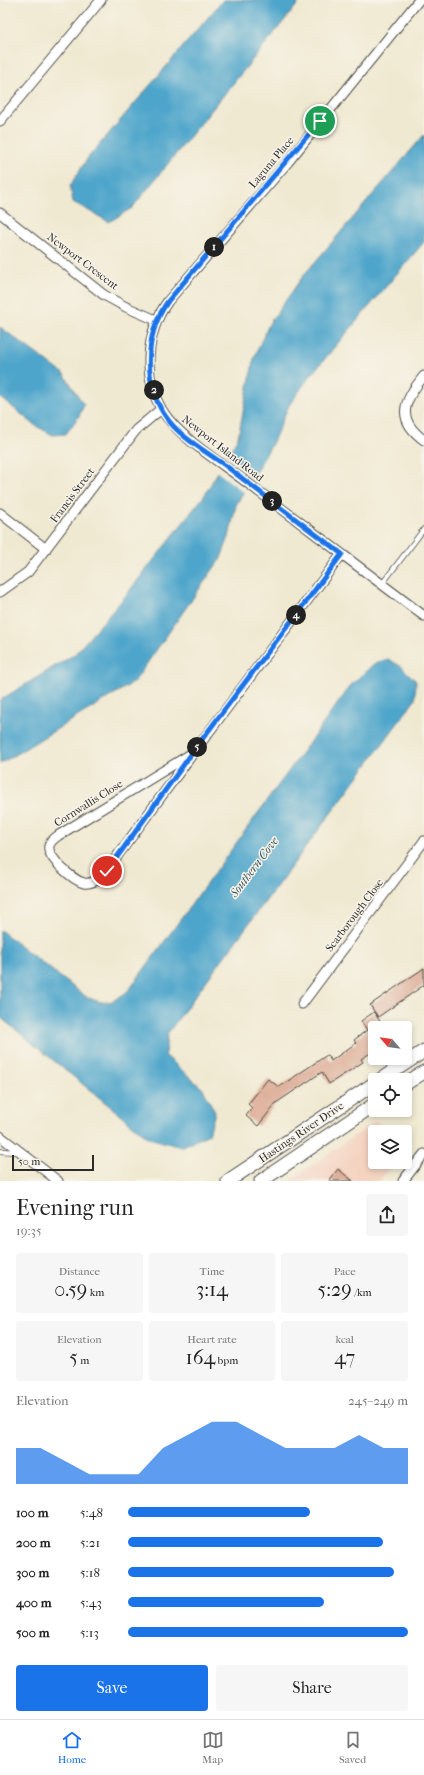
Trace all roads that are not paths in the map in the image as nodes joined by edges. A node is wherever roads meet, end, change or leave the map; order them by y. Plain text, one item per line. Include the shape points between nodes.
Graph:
1 (101, 0) edge
2 (419, 0) edge
3 (0, 120) edge
4 (0, 213) edge
5 (156, 320) junction
6 (424, 376) edge
7 (161, 409) junction
8 (424, 440) edge
9 (0, 513) edge
10 (424, 529) edge
11 (46, 548) junction
12 (342, 554) junction
13 (382, 584) junction
14 (0, 592) edge
15 (424, 616) edge
16 (194, 752) junction
17 (424, 841) edge
18 (302, 1004) dead end
19 (424, 1051) edge
20 (412, 1059) joint
21 (403, 1065) edge
22 (391, 1073) edge
23 (423, 1074) edge
24 (412, 1080) edge
25 (368, 1088) edge
26 (368, 1109) edge
27 (0, 1136) edge
28 (0, 1151) edge
29 (21, 1152) junction
30 (424, 1154) edge
31 (58, 1181) edge
32 (228, 1181) edge
33 (261, 1181) edge
34 (403, 1181) edge

1 - 3 street
2 - 5 street, Laguna Place via 288,162 168,301
4 - 5 street, Newport Crescent via 104,295
5 - 7 street, Newport Island Road via 151,336 150,373
6 - 8 street via 410,394 405,416 412,429
7 - 11 street, Francis Street via 136,430
7 - 12 street, Newport Island Road via 169,422
9 - 11 street
10 - 13 lane
11 - 14 street, Francis Street via 28,572
12 - 13 street, Newport Island Road
12 - 16 street, Cornwallis Close
13 - 15 street, Newport Island Road
16 - 16 street, Cornwallis Close via 101,878 84,883 76,880 49,854 48,847 59,835
17 - 18 street, Scarborough Close
19 - 20 main road
20 - 23 street
21 - 22 main road
23 - 24 main road
25 - 32 main road, Hastings River Drive
26 - 33 main road, Hastings River Drive
27 - 29 street
28 - 29 lane
29 - 31 street
30 - 34 street

